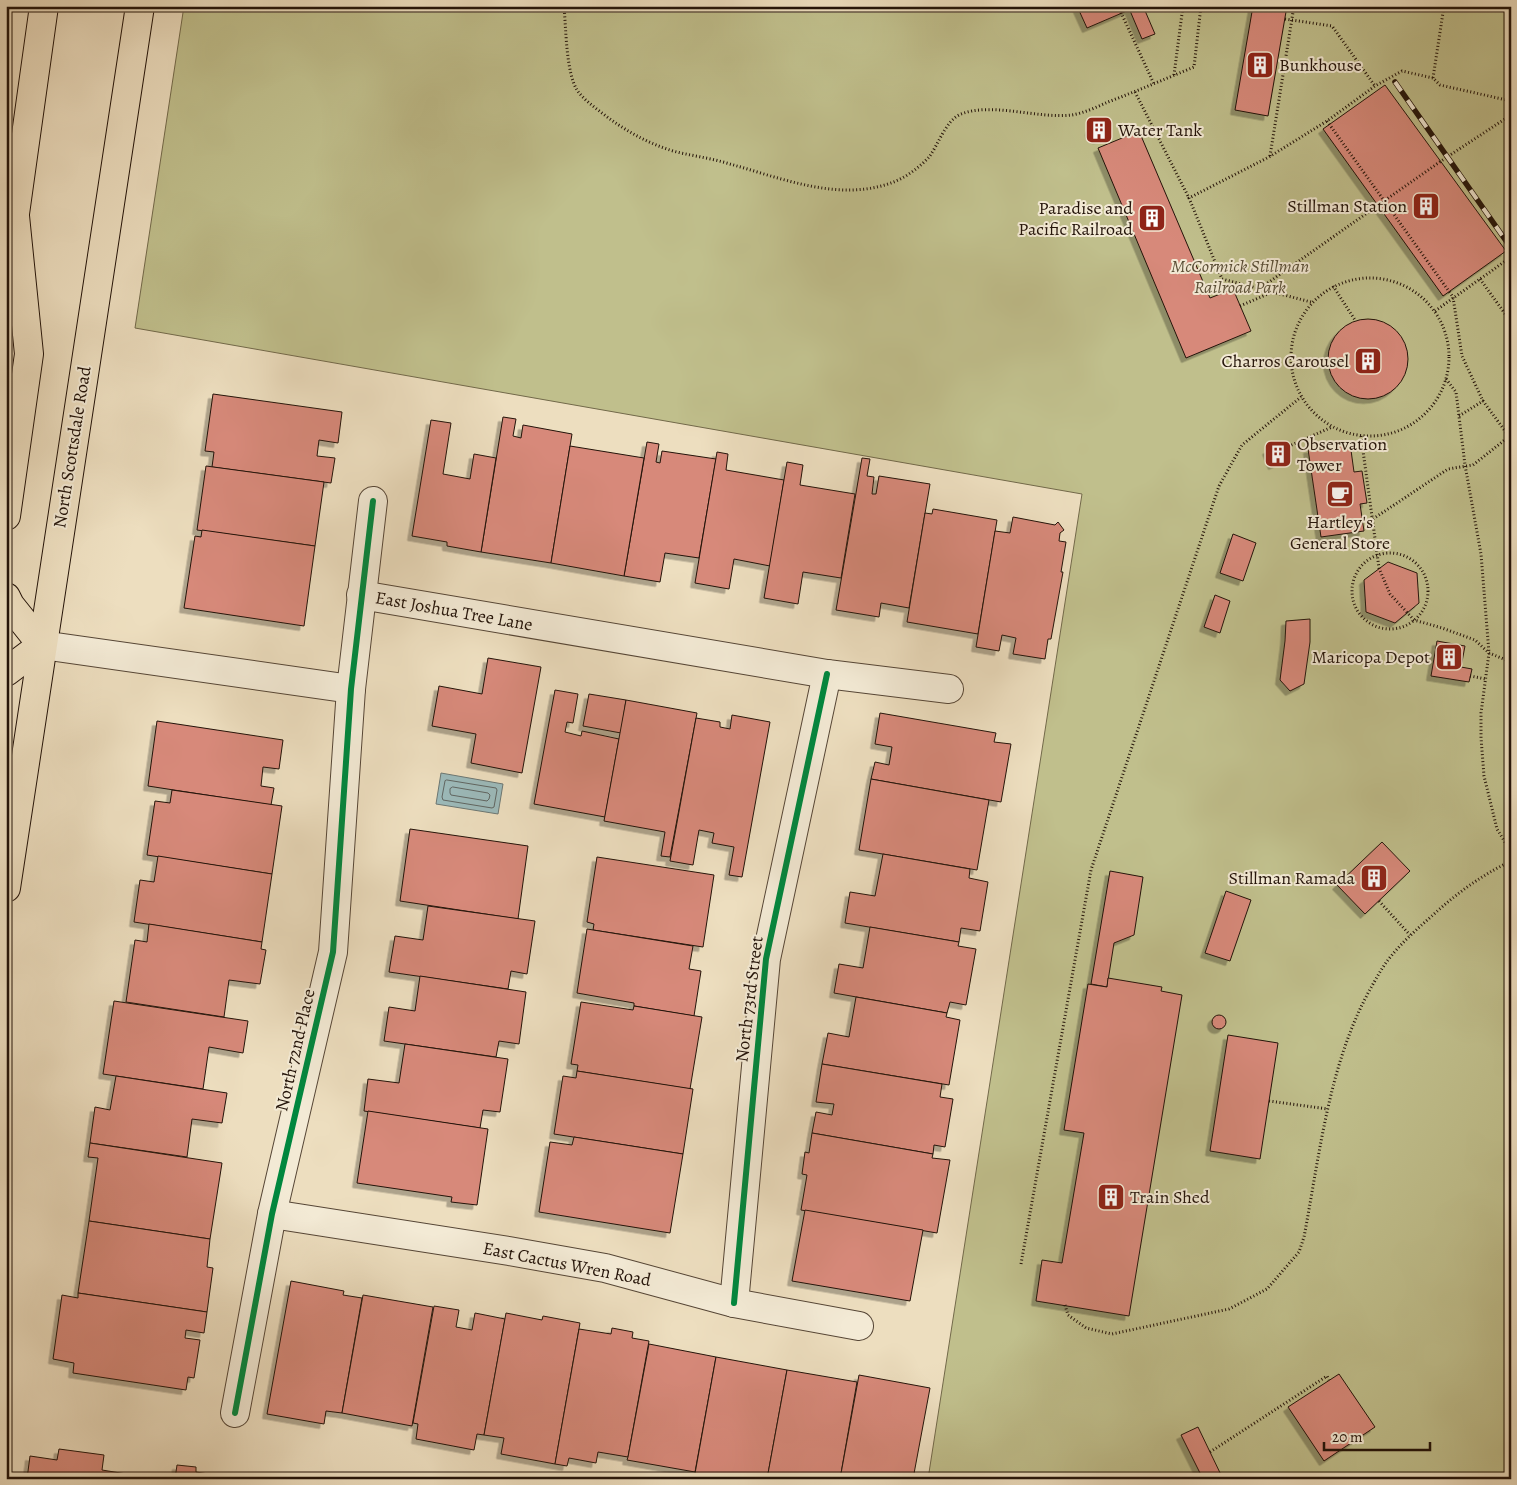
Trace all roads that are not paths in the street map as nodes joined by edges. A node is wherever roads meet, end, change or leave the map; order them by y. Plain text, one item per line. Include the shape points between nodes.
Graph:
1 (44, 6) edge
2 (140, 6) edge
3 (15, 216) junction
4 (6, 272) edge
5 (373, 501) dead end
6 (6, 516) edge
7 (361, 595) junction
8 (6, 596) edge
9 (42, 645) junction
10 (6, 672) edge
11 (827, 674) junction
12 (351, 689) junction
13 (948, 689) dead end
14 (6, 888) edge
15 (272, 1214) junction
16 (734, 1303) junction
17 (859, 1326) dead end
18 (235, 1413) dead end

1 - 3 main road
2 - 9 main road, North Scottsdale Road
3 - 4 main road
3 - 6 main road via 29,354
5 - 7 street
7 - 11 street, East Joshua Tree Lane
7 - 12 street, East Joshua Tree Lane
8 - 9 main road
9 - 10 main road
9 - 12 street
9 - 14 main road, North Scottsdale Road
11 - 13 street, East Joshua Tree Lane
11 - 16 street, North 73rd Street via 766,959
12 - 15 street, North 72nd Place via 333,952
15 - 16 street, East Cactus Wren Road via 605,1268
15 - 18 street, North 72nd Place
16 - 17 street, East Cactus Wren Road

